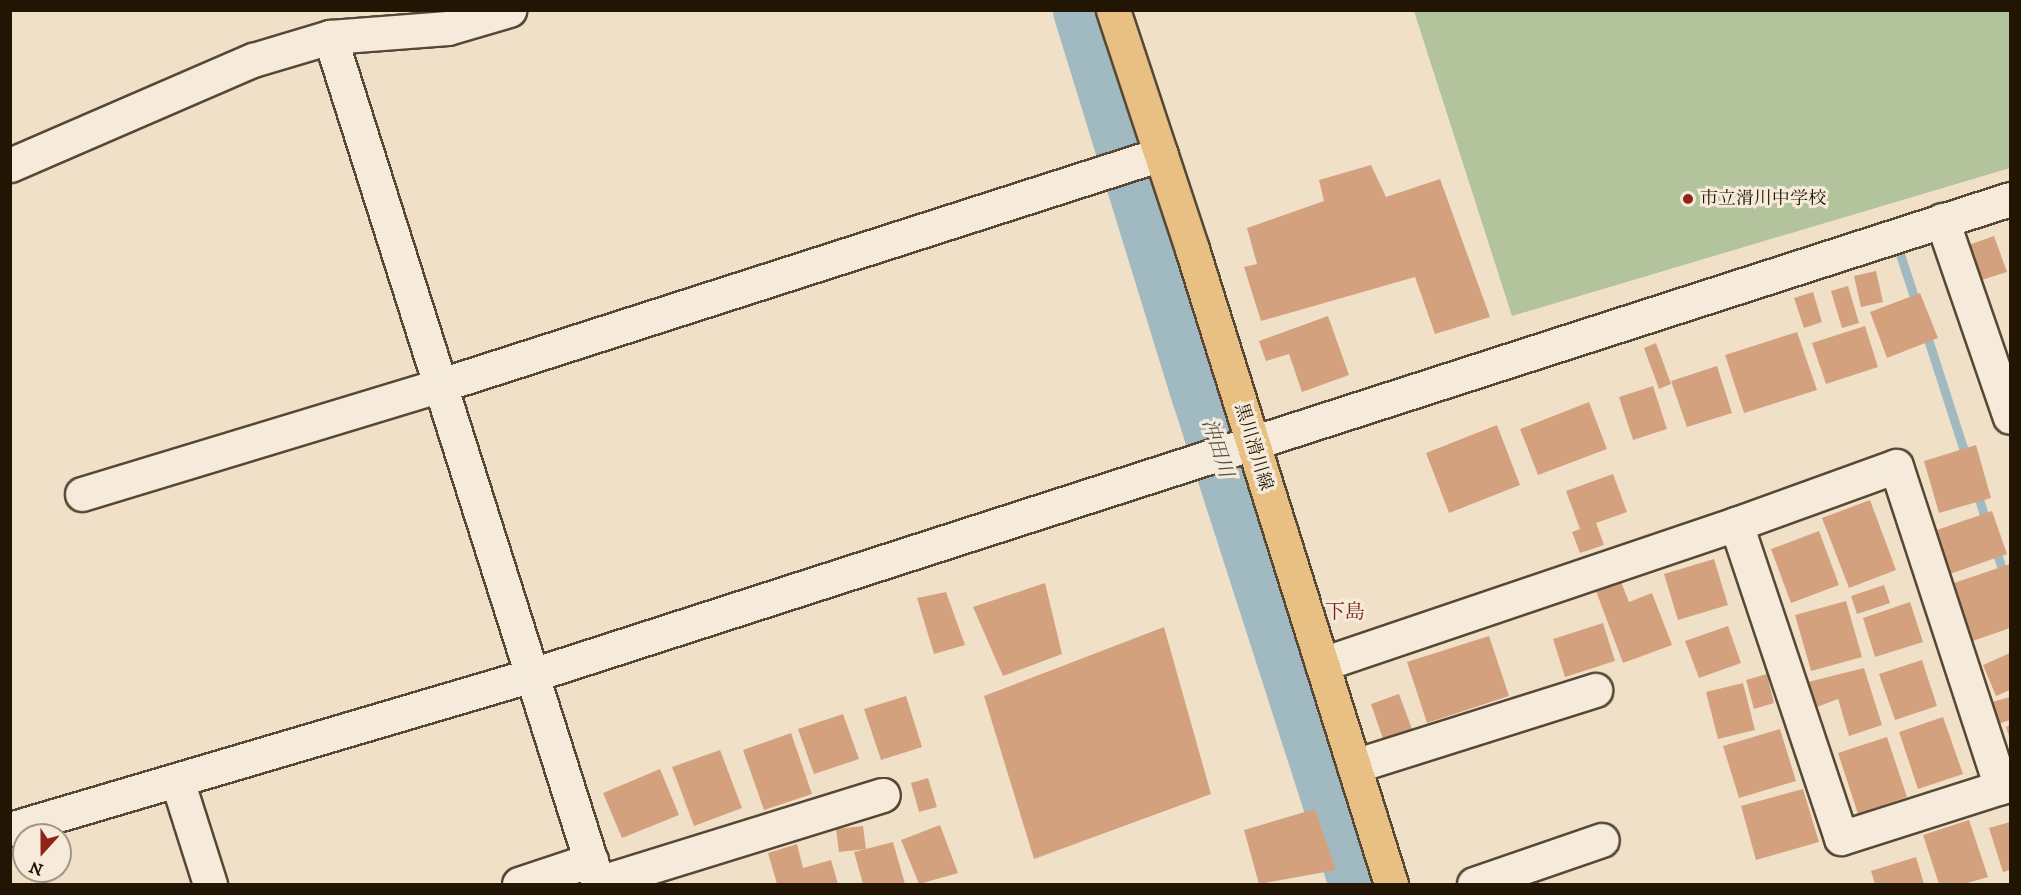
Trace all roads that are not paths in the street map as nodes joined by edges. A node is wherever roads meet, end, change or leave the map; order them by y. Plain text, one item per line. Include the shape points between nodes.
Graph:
1 (508, 10) edge
2 (1113, 10) edge
3 (330, 37) junction
4 (1161, 154) junction
5 (10, 165) edge
6 (2010, 200) edge
7 (1942, 220) junction
8 (441, 386) junction
9 (2010, 417) edge
10 (1251, 441) junction
11 (82, 494) dead end
12 (1736, 524) junction
13 (1322, 664) junction
14 (529, 676) junction
15 (1595, 690) dead end
16 (1354, 766) junction
17 (177, 780) junction
18 (2006, 786) edge
19 (883, 795) dead end
20 (10, 829) edge
21 (1602, 840) dead end
22 (596, 876) edge
23 (210, 885) edge
24 (519, 885) edge
25 (1391, 885) edge
26 (1474, 885) edge

1 - 3 street via 448,28
2 - 4 main road, 黒川滑川線
3 - 5 street via 253,60
3 - 8 street
4 - 8 street
4 - 10 main road, 黒川滑川線
6 - 7 street
7 - 9 street
7 - 10 street
8 - 11 street
8 - 14 street
10 - 13 main road, 黒川滑川線
10 - 14 street
12 - 13 street
12 - 18 street via 1842,838
12 - 18 street via 1896,466
13 - 16 main road, 黒川滑川線
14 - 17 street
14 - 22 street
15 - 16 street
16 - 25 main road, 黒川滑川線
17 - 20 street
17 - 23 street
19 - 22 street
21 - 26 street
22 - 24 street

